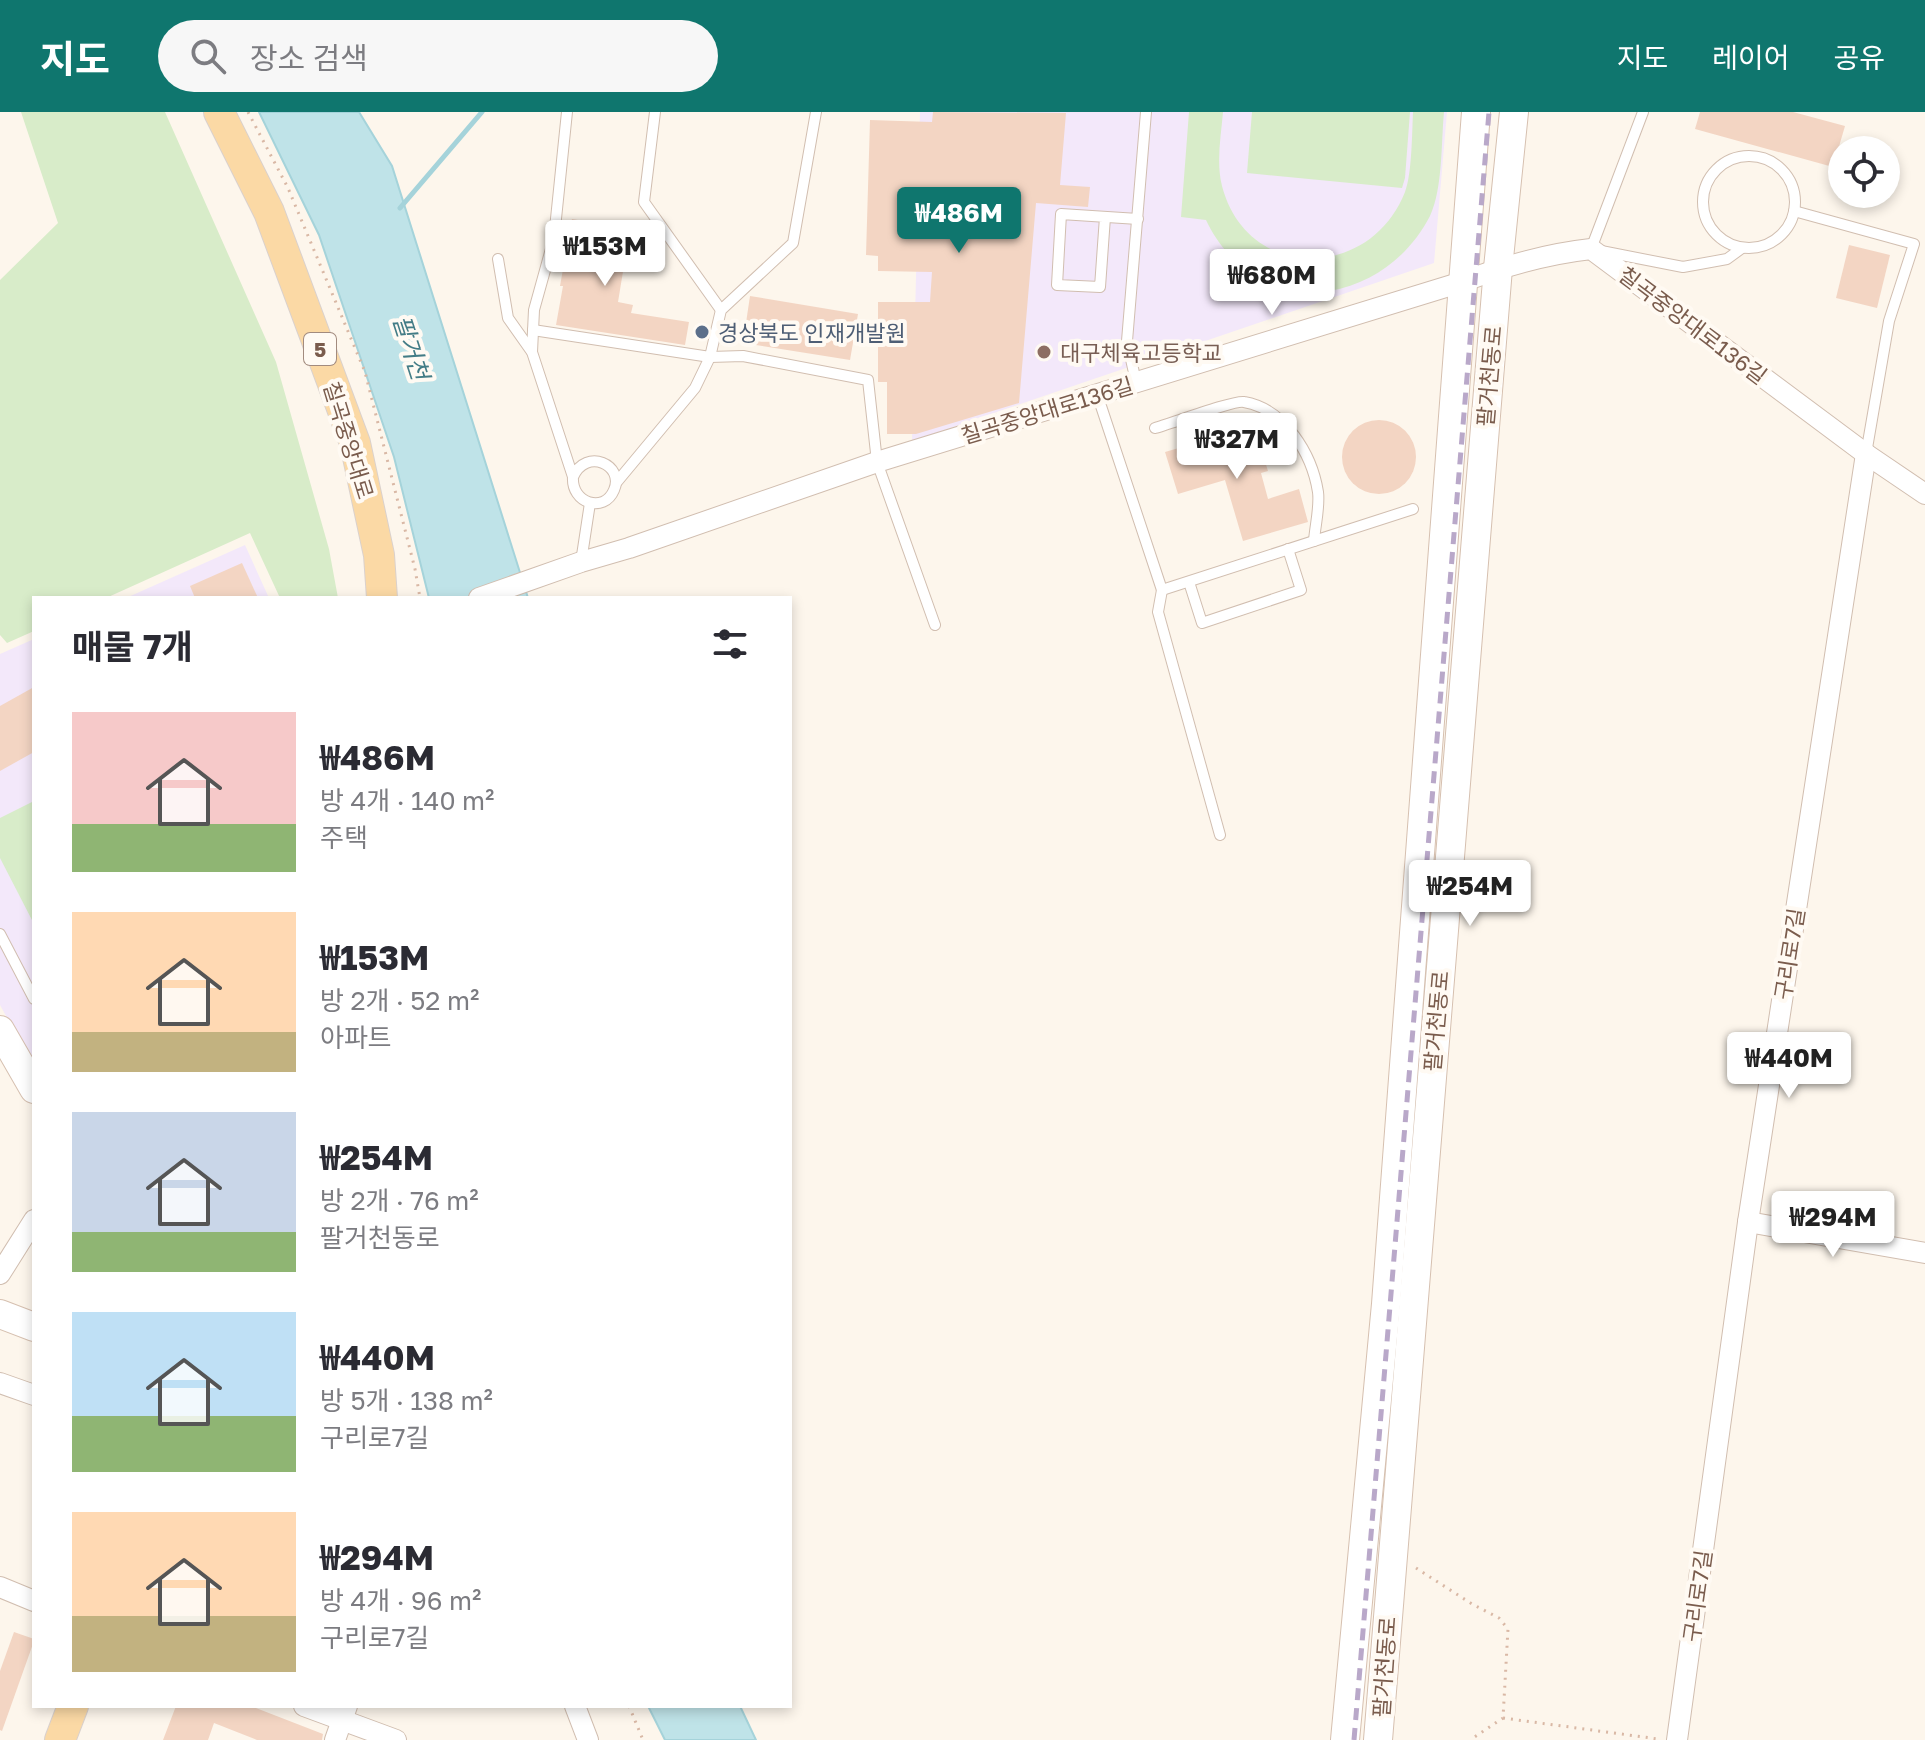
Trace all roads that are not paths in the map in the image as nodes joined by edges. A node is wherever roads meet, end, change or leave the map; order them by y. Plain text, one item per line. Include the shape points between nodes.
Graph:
1 (219, 112) edge
2 (567, 112) edge
3 (655, 112) edge
4 (816, 112) edge
5 (1146, 112) edge
6 (1476, 112) edge
7 (1514, 112) edge
8 (1643, 112) edge
9 (1794, 211) junction
10 (1105, 217) junction
11 (1138, 219) junction
12 (1742, 248) junction
13 (1591, 249) junction
14 (498, 259) dead end
15 (1498, 268) junction
16 (1462, 282) junction
17 (721, 310) junction
18 (533, 330) junction
19 (532, 352) junction
20 (710, 357) junction
21 (1136, 382) junction
22 (1097, 394) junction
23 (1155, 428) dead end
24 (1866, 454) junction
25 (877, 462) junction
26 (573, 477) junction
27 (616, 483) junction
28 (1925, 494) edge
29 (590, 503) junction
30 (1413, 509) dead end
31 (1314, 541) junction
32 (1288, 549) junction
33 (581, 562) junction
34 (1189, 582) junction
35 (1162, 590) junction
36 (382, 596) edge
37 (485, 596) edge
38 (935, 625) dead end
39 (1220, 835) dead end
40 (0, 934) edge
41 (32, 995) edge
42 (0, 1030) edge
43 (32, 1086) edge
44 (1748, 1222) junction
45 (32, 1223) edge
46 (1925, 1253) edge
47 (0, 1274) edge
48 (0, 1314) edge
49 (32, 1326) edge
50 (0, 1383) edge
51 (32, 1394) edge
52 (0, 1587) edge
53 (32, 1600) edge
54 (72, 1708) edge
55 (309, 1708) edge
56 (576, 1708) edge
57 (341, 1722) edge
58 (60, 1740) edge
59 (396, 1740) edge
60 (588, 1740) edge
61 (1345, 1740) edge
62 (1378, 1740) edge
63 (1677, 1740) edge

1 - 36 main road, 칠곡중앙대로 / 5 via 269,212 355,443 379,555
2 - 18 lane via 554,238
3 - 17 lane via 644,202
4 - 17 lane via 793,243
5 - 11 lane
6 - 16 street, 팔거천동로
7 - 15 street, 팔거천동로
8 - 13 lane
9 - 12 lane via 1783,235 1757,248
9 - 12 lane via 1795,193 1780,168 1752,156 1722,164 1704,189 1702,205 1715,234
9 - 24 lane via 1914,244 1889,321
10 - 10 lane via 1061,214 1057,285 1100,287
10 - 11 lane
11 - 21 lane via 1127,341
12 - 13 lane via 1727,259 1683,267
13 - 15 street, 칠곡중앙대로136길
13 - 24 street, 칠곡중앙대로136길
14 - 19 lane via 508,318
15 - 16 street, 칠곡중앙대로136길
15 - 62 street, 팔거천동로
16 - 21 street, 칠곡중앙대로136길
16 - 61 street, 팔거천동로 via 1386,1304
17 - 20 lane
18 - 19 lane
18 - 20 lane
19 - 26 lane
20 - 25 lane via 743,356 868,380
20 - 27 lane via 695,388
21 - 22 street, 칠곡중앙대로136길
22 - 25 street, 칠곡중앙대로136길
22 - 35 lane
23 - 31 lane via 1241,401 1271,412 1289,429 1312,468 1319,495
24 - 28 street, 칠곡중앙대로136길
24 - 44 street, 구리로7길
25 - 33 street, 칠곡중앙대로136길
25 - 38 lane
26 - 27 lane via 581,465 601,462 612,470
26 - 29 lane via 578,496
27 - 29 lane via 604,501
29 - 33 lane
30 - 31 lane
31 - 32 lane
32 - 34 lane
32 - 34 lane via 1301,590 1202,623
33 - 37 street, 칠곡중앙대로136길
34 - 35 lane
35 - 39 lane via 1158,612
40 - 41 lane
42 - 43 street
44 - 46 street
44 - 63 street, 구리로7길
45 - 47 street
48 - 49 street
50 - 51 street
52 - 53 street
54 - 58 main road
55 - 57 street
56 - 60 street
57 - 59 street

